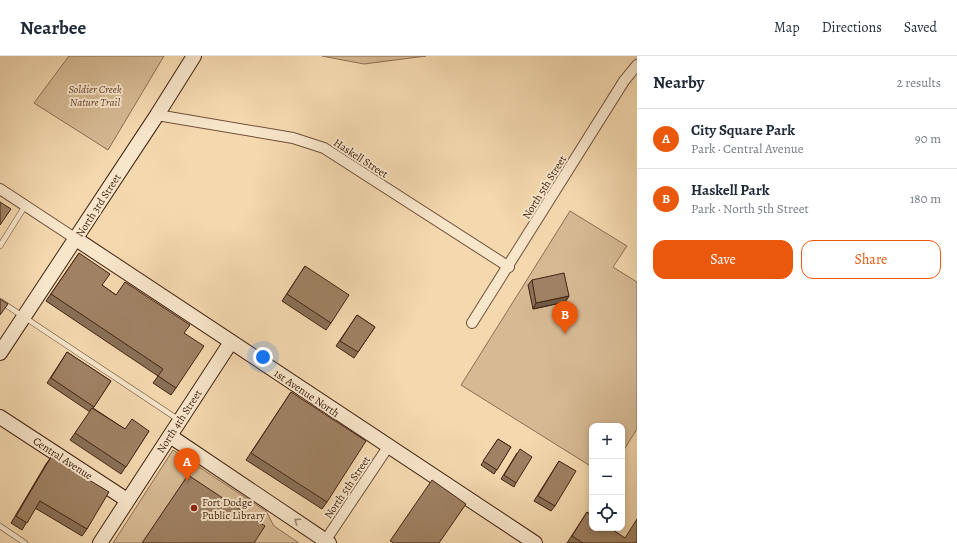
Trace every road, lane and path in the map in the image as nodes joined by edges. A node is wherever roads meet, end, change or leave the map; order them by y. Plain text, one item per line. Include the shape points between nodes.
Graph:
1 (194, 56) edge
2 (637, 65) edge
3 (157, 115) junction
4 (0, 189) edge
5 (25, 206) junction
6 (76, 239) junction
7 (0, 246) edge
8 (509, 267) junction
9 (0, 301) edge
10 (24, 317) junction
11 (472, 323) dead end
12 (231, 342) junction
13 (0, 353) edge
14 (0, 417) edge
15 (180, 421) junction
16 (170, 436) junction
17 (388, 447) junction
18 (127, 500) junction
19 (0, 526) edge
20 (327, 542) edge
21 (25, 543) edge
22 (100, 543) edge
23 (535, 543) edge

1 - 3 main road, North 3rd Street
2 - 8 street, North 5th Street via 620,88
3 - 6 main road, North 3rd Street
3 - 8 street, Haskell Street via 293,138 324,148
4 - 5 street, 1st Avenue North
5 - 6 street, 1st Avenue North
5 - 7 lane
6 - 10 main road, North 3rd Street
6 - 12 main road, 1st Avenue North
8 - 11 street, North 5th Street
9 - 10 lane
10 - 13 main road, North 3rd Street
10 - 15 lane
12 - 15 main road, North 4th Street
12 - 17 main road, 1st Avenue North
14 - 18 main road, Central Avenue
15 - 16 main road, North 4th Street
16 - 18 main road, North 4th Street
20 -> 16 main road
17 - 20 street, North 5th Street
17 - 23 main road, 1st Avenue North
18 - 22 main road, North 4th Street
19 - 21 lane

